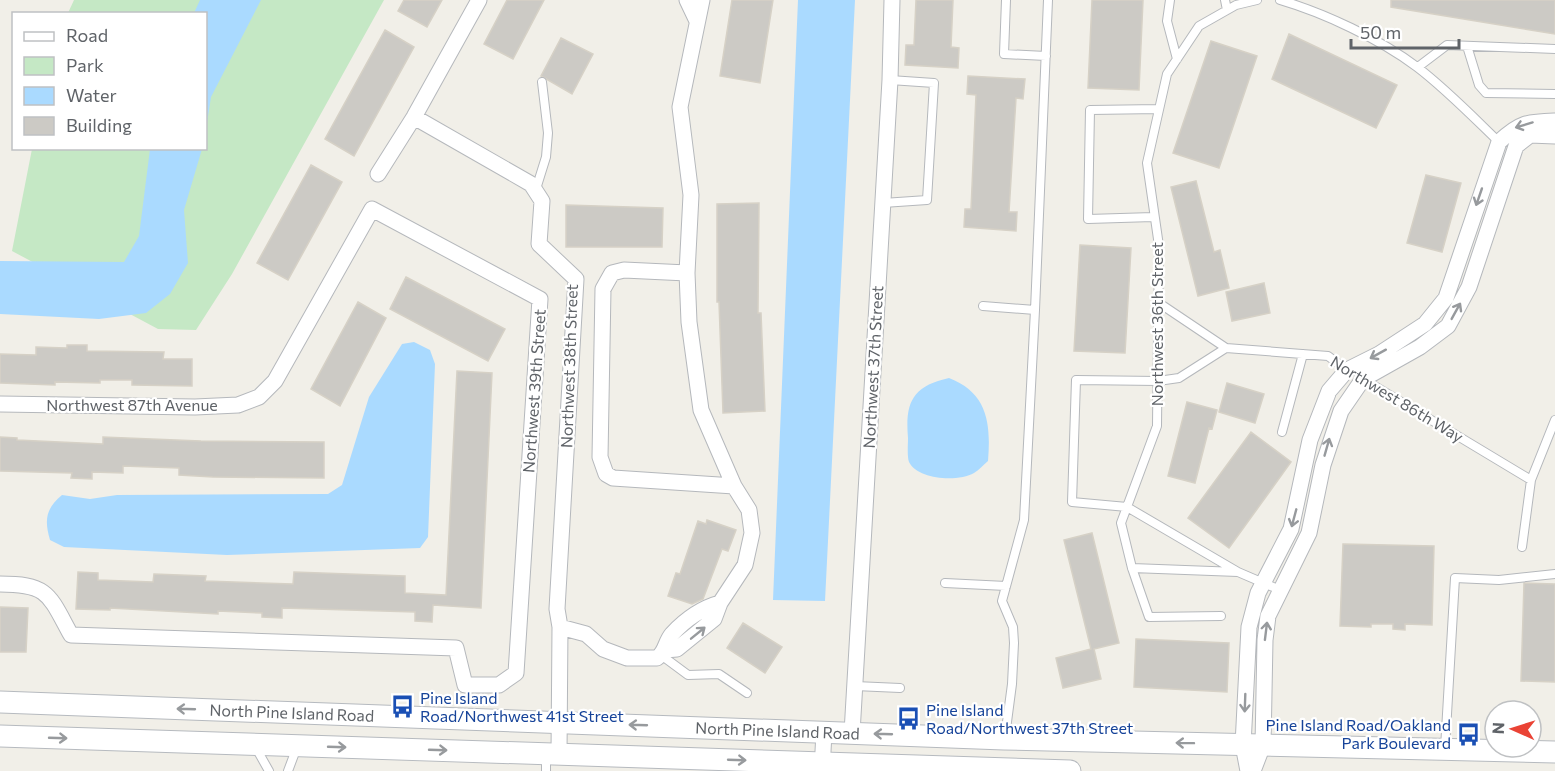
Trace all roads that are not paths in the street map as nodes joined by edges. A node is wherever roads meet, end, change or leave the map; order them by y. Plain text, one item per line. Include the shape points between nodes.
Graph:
1 (479, 0) edge
2 (687, 0) edge
3 (702, 0) edge
4 (892, 0) edge
5 (1006, 0) edge
6 (1048, 0) edge
7 (1170, 0) edge
8 (1225, 0) edge
9 (1257, 0) edge
10 (1280, 0) edge
11 (1300, 3) edge
12 (1227, 10) junction
13 (697, 21) junction
14 (1467, 46) junction
15 (1555, 49) edge
16 (1046, 56) junction
17 (1177, 59) junction
18 (1418, 67) junction
19 (890, 80) junction
20 (542, 82) dead end
21 (1555, 94) edge
22 (1159, 109) junction
23 (414, 117) junction
24 (1555, 121) edge
25 (1555, 136) edge
26 (1499, 142) junction
27 (1506, 171) junction
28 (378, 174) dead end
29 (535, 191) junction
30 (883, 203) junction
31 (372, 209) joint
32 (1154, 217) junction
33 (687, 273) junction
34 (1159, 303) junction
35 (983, 306) dead end
36 (1035, 310) junction
37 (1226, 348) junction
38 (1303, 354) junction
39 (1347, 370) junction
40 (1363, 379) junction
41 (1158, 381) junction
42 (0, 404) edge
43 (1555, 420) edge
44 (1282, 432) dead end
45 (1531, 480) junction
46 (734, 486) junction
47 (1127, 507) junction
48 (1522, 547) dead end
49 (1132, 568) junction
50 (1238, 572) junction
51 (1555, 574) edge
52 (1265, 581) junction
53 (945, 583) dead end
54 (0, 584) edge
55 (1006, 586) junction
56 (1280, 590) junction
57 (1221, 616) dead end
58 (560, 627) junction
59 (663, 652) junction
60 (855, 686) junction
61 (900, 688) dead end
62 (747, 693) dead end
63 (0, 702) edge
64 (559, 723) junction
65 (824, 732) junction
66 (852, 733) junction
67 (0, 736) edge
68 (1004, 739) junction
69 (253, 744) junction
70 (1253, 745) junction
71 (298, 746) junction
72 (1444, 749) junction
73 (1555, 752) edge
74 (558, 759) edge
75 (823, 767) edge
76 (269, 771) edge
77 (288, 771) edge
78 (1024, 771) edge
79 (1069, 771) edge
80 (1251, 771) edge

1 - 23 street
2 - 13 street
3 - 13 street
4 - 19 street, Northwest 37th Street
5 - 16 lane via 1004,54
6 - 16 lane
7 - 17 lane via 1167,21
8 - 12 lane
9 - 12 lane, Northwest 36th Street
10 - 11 lane
11 - 18 lane via 1384,45
12 - 17 lane, Northwest 36th Street via 1199,26
13 - 33 street via 680,107 691,195
14 - 15 lane
14 - 18 lane via 1447,45
14 - 21 lane via 1479,85 1486,93
16 - 36 lane
17 - 22 lane, Northwest 36th Street via 1167,74
18 - 26 lane
19 - 30 street, Northwest 37th Street
19 - 30 lane via 934,83 927,200
20 - 29 lane via 548,133 546,157
22 - 32 lane, Northwest 36th Street via 1147,163
22 - 32 lane via 1090,110 1088,219
23 - 28 street
23 - 29 street via 531,184
24 -> 26 street via 1516,126
25 - 27 street via 1530,135 1516,146
26 - 27 street
26 -> 39 street via 1446,298 1425,324
40 -> 27 street via 1420,347 1448,326 1469,287
29 - 58 street, Northwest 38th Street via 542,201 539,244 576,279 557,609
30 - 60 street, Northwest 37th Street
31 - 42 street, Northwest 87th Avenue via 275,381 259,397 238,405 195,407
31 - 54 street, Northwest 39th Street via 540,299 516,673 499,685 465,685 456,648 71,635 47,594 28,584
32 - 34 lane, Northwest 36th Street via 1159,246
33 - 46 street via 701,410
33 - 46 street, Northwest 38th Street via 624,270 612,273 603,289 600,457 606,474 612,478
34 - 37 lane, Northwest 86th Way
34 - 41 lane, Northwest 36th Street
35 - 36 lane
36 - 55 lane via 1024,520
37 - 38 lane, Northwest 86th Way
37 - 41 lane via 1179,378
38 - 39 lane, Northwest 86th Way via 1328,356
38 - 44 lane
39 - 40 lane, Northwest 86th Way
39 -> 52 street via 1329,391 1320,411 1291,529
40 - 45 lane, Northwest 86th Way
56 -> 40 street via 1309,533 1330,438 1341,411
41 - 47 lane, Northwest 36th Street via 1157,426
41 - 47 lane via 1076,380 1072,502
43 - 45 lane
45 - 48 lane
46 - 59 street via 749,510 752,533 745,565 720,603 704,608 670,636
47 - 49 lane, Northwest 36th Street via 1121,523
47 - 50 lane
49 - 50 lane
49 - 57 lane, Northwest 36th Street via 1149,617
50 - 52 lane
51 - 72 lane via 1499,580 1455,578
52 - 56 lane
52 -> 70 street via 1252,609 1249,627
53 - 55 lane
55 - 68 lane via 1002,601 1013,627 1014,643
70 -> 56 street via 1268,616
58 - 59 street via 586,634 603,649 627,658 650,659
58 - 64 street, Northwest 38th Street
59 - 62 lane via 688,675 719,674
60 - 61 lane
60 - 66 street, Northwest 37th Street
64 -> 63 main road, North Pine Island Road
65 -> 64 main road, North Pine Island Road
64 - 74 street, Northwest 38th Street
65 - 66 main road, North Pine Island Road
65 - 75 street
68 -> 66 main road, North Pine Island Road
67 -> 69 main road, North Pine Island Road
70 -> 68 main road, North Pine Island Road
69 - 71 main road, North Pine Island Road
69 - 76 lane
70 - 72 main road, North Pine Island Road
70 - 80 street
71 -> 74 main road, North Pine Island Road
71 - 77 lane
72 - 73 main road, North Pine Island Road
74 -> 75 main road, North Pine Island Road
75 - 78 main road, North Pine Island Road
78 - 79 main road, North Pine Island Road

